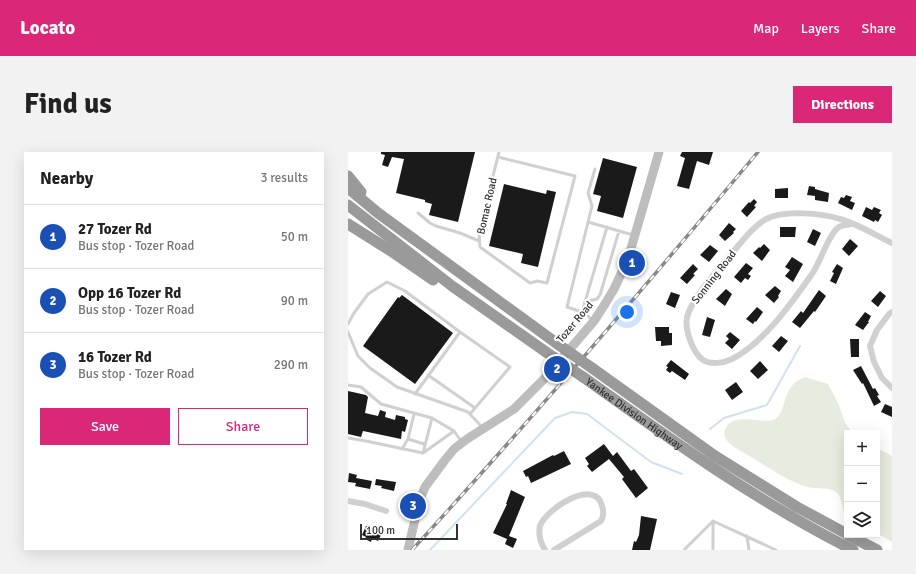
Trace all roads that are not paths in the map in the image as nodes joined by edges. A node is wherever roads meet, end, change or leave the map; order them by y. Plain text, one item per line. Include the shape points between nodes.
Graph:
1 (499, 152) edge
2 (658, 152) edge
3 (498, 157) junction
4 (595, 169) dead end
5 (348, 176) edge
6 (348, 188) edge
7 (348, 205) edge
8 (378, 213) junction
9 (418, 213) dead end
10 (588, 222) junction
11 (348, 224) edge
12 (851, 224) junction
13 (607, 227) junction
14 (619, 231) junction
15 (635, 236) junction
16 (479, 241) junction
17 (892, 243) edge
18 (585, 302) junction
19 (582, 312) junction
20 (892, 312) edge
21 (594, 321) junction
22 (348, 324) edge
23 (348, 332) edge
24 (460, 332) junction
25 (546, 352) junction
26 (428, 375) junction
27 (348, 385) edge
28 (892, 388) edge
29 (415, 394) junction
30 (475, 408) junction
31 (414, 414) junction
32 (470, 414) junction
33 (432, 418) junction
34 (483, 429) junction
35 (454, 431) junction
36 (348, 438) edge
37 (408, 439) junction
38 (462, 442) junction
39 (424, 444) junction
40 (402, 449) junction
41 (423, 453) junction
42 (348, 501) edge
43 (386, 511) dead end
44 (713, 520) junction
45 (844, 533) edge
46 (747, 536) junction
47 (854, 538) edge
48 (769, 548) edge
49 (408, 550) edge
50 (545, 550) edge
51 (554, 550) edge
52 (684, 550) edge
53 (713, 550) edge
54 (749, 550) edge
55 (776, 550) edge
56 (853, 550) edge
57 (877, 550) edge

1 - 3 lane, Bomac Road
2 - 15 main road, Tozer Road
3 - 16 lane, Bomac Road
3 - 16 lane, Bomac Road via 575,176 547,283 530,283 485,251
4 - 10 lane via 588,192 592,206
5 - 8 highway
6 - 8 highway, Yankee Division Highway
7 - 25 highway, Yankee Division Highway via 452,286
8 - 45 highway, Yankee Division Highway, bridge via 715,456 783,499
9 - 16 lane via 436,226
10 - 13 lane
10 - 19 lane via 567,306
11 - 25 highway
12 - 12 street, Sonning Road via 840,219 782,213 767,218 754,228 693,302 687,317 688,332 694,349 703,360 713,363 732,360 766,333 814,272 834,233 839,227
12 - 17 street, Sonning Road
13 - 14 lane
13 - 18 lane
14 - 15 lane
14 - 18 lane via 600,295 597,300
15 - 21 main road, Tozer Road via 622,274
18 - 19 lane
19 - 21 lane
20 - 28 street via 877,330 870,346 882,378
21 - 34 main road, Tozer Road via 514,409
22 - 24 lane via 368,294 387,282 406,291
23 - 29 lane via 358,356 370,368 397,387
24 - 26 lane
24 - 30 lane via 510,367
25 - 56 highway, Yankee Division Highway, bridge via 730,480
26 - 29 lane
26 - 30 lane
27 - 31 lane via 361,387 381,404
29 - 32 lane
30 - 32 lane
31 - 33 lane
31 - 37 lane
32 - 34 lane
33 - 35 lane
33 - 39 lane
34 - 38 main road, Tozer Road
35 - 38 lane
35 - 41 lane
36 - 40 lane
37 - 39 lane
37 - 40 lane
38 - 49 main road, Tozer Road via 425,487
39 - 41 lane
40 - 41 lane
42 - 43 street
44 - 46 lane
44 - 52 lane
44 - 53 lane
46 - 48 lane
46 - 54 lane
47 - 57 highway, Yankee Division Highway
48 - 55 lane
50 - 51 street via 539,535 546,516 566,501 578,496 590,494 600,499 604,516 601,521

